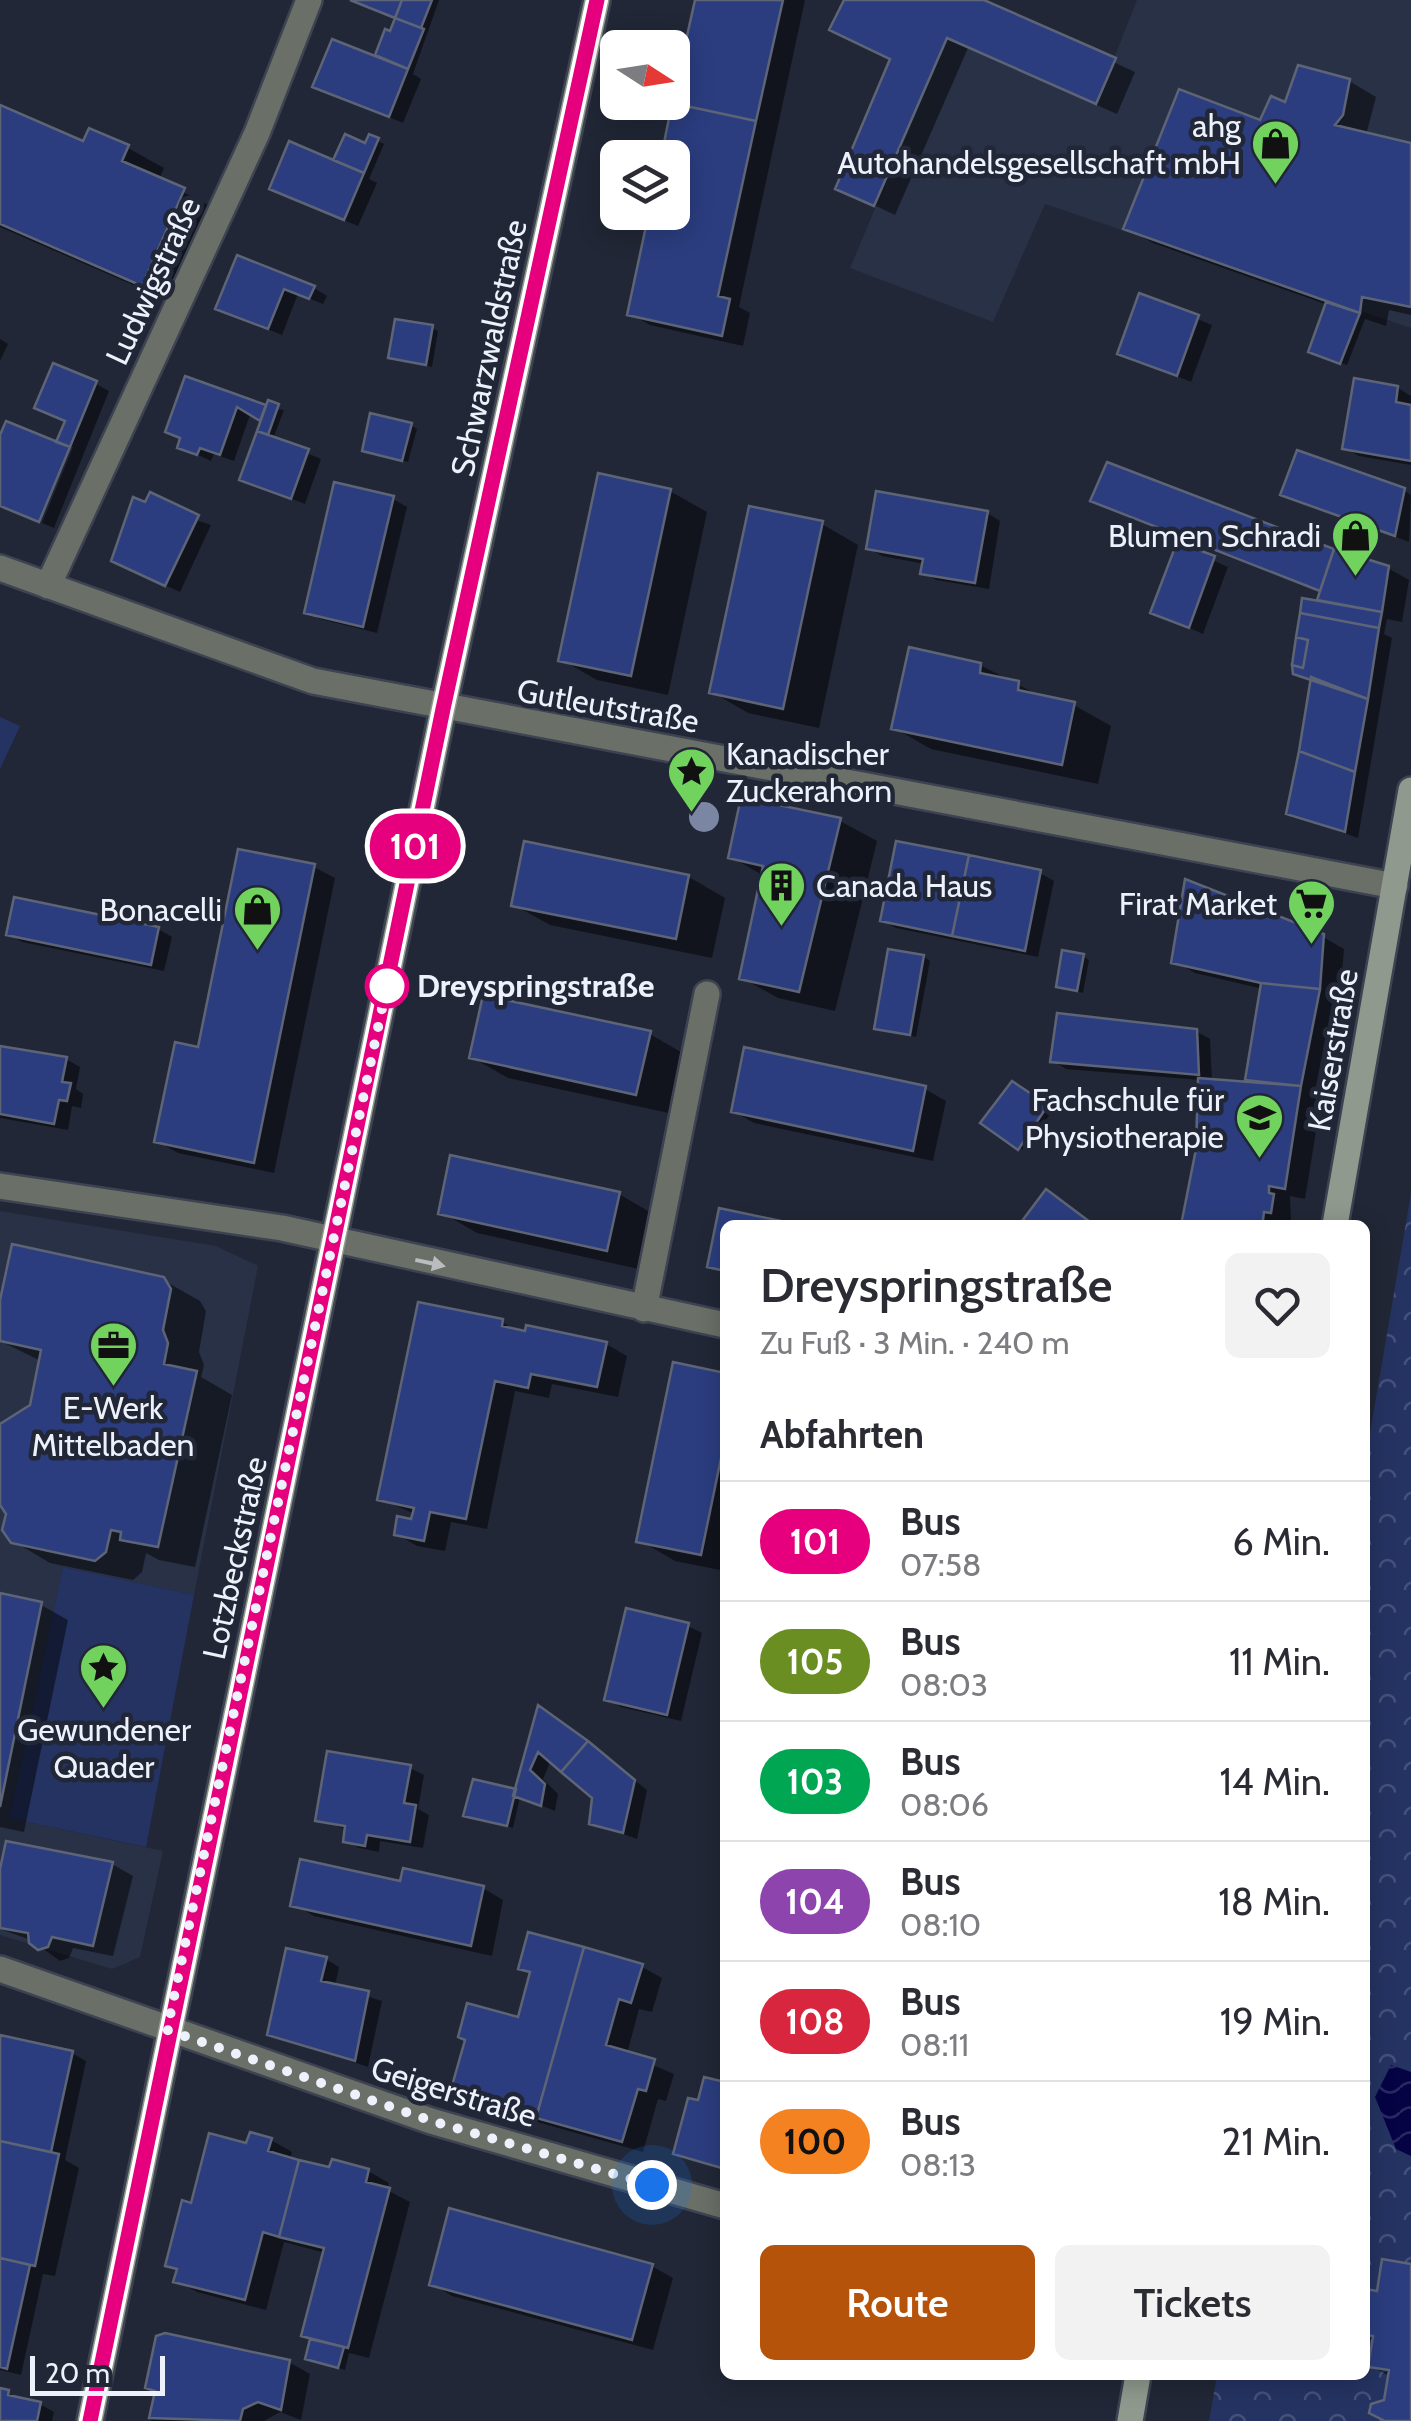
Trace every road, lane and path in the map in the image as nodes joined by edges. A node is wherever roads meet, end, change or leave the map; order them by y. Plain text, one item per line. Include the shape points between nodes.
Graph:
1 (309, 0) edge
2 (597, 0) edge
3 (0, 568) edge
4 (48, 586) junction
5 (443, 709) junction
6 (1411, 790) edge
7 (1395, 886) junction
8 (707, 994) dead end
9 (0, 1186) edge
10 (1336, 1220) edge
11 (335, 1242) junction
12 (644, 1309) junction
13 (720, 1323) edge
14 (0, 1969) edge
15 (167, 2030) junction
16 (720, 2205) edge
17 (1137, 2380) edge
18 (90, 2421) edge
19 (1130, 2421) edge

1 - 4 street, Ludwigstraße via 256,133
2 - 5 street, Schwarzwaldstraße
3 - 4 street, Gutleutstraße
4 - 5 street, Gutleutstraße via 314,681
5 - 7 street, Gutleutstraße
5 - 11 street, Lotzbeckstraße
6 - 7 street, Kaiserstraße
7 - 10 street, Kaiserstraße
8 - 12 street
9 - 11 street via 282,1228
11 -> 12 street
11 - 15 street, Lotzbeckstraße
12 - 13 street
14 - 15 street, Geigerstraße
15 - 16 street, Geigerstraße via 432,2121
15 - 18 street, Lotzbeckstraße
17 - 19 street

